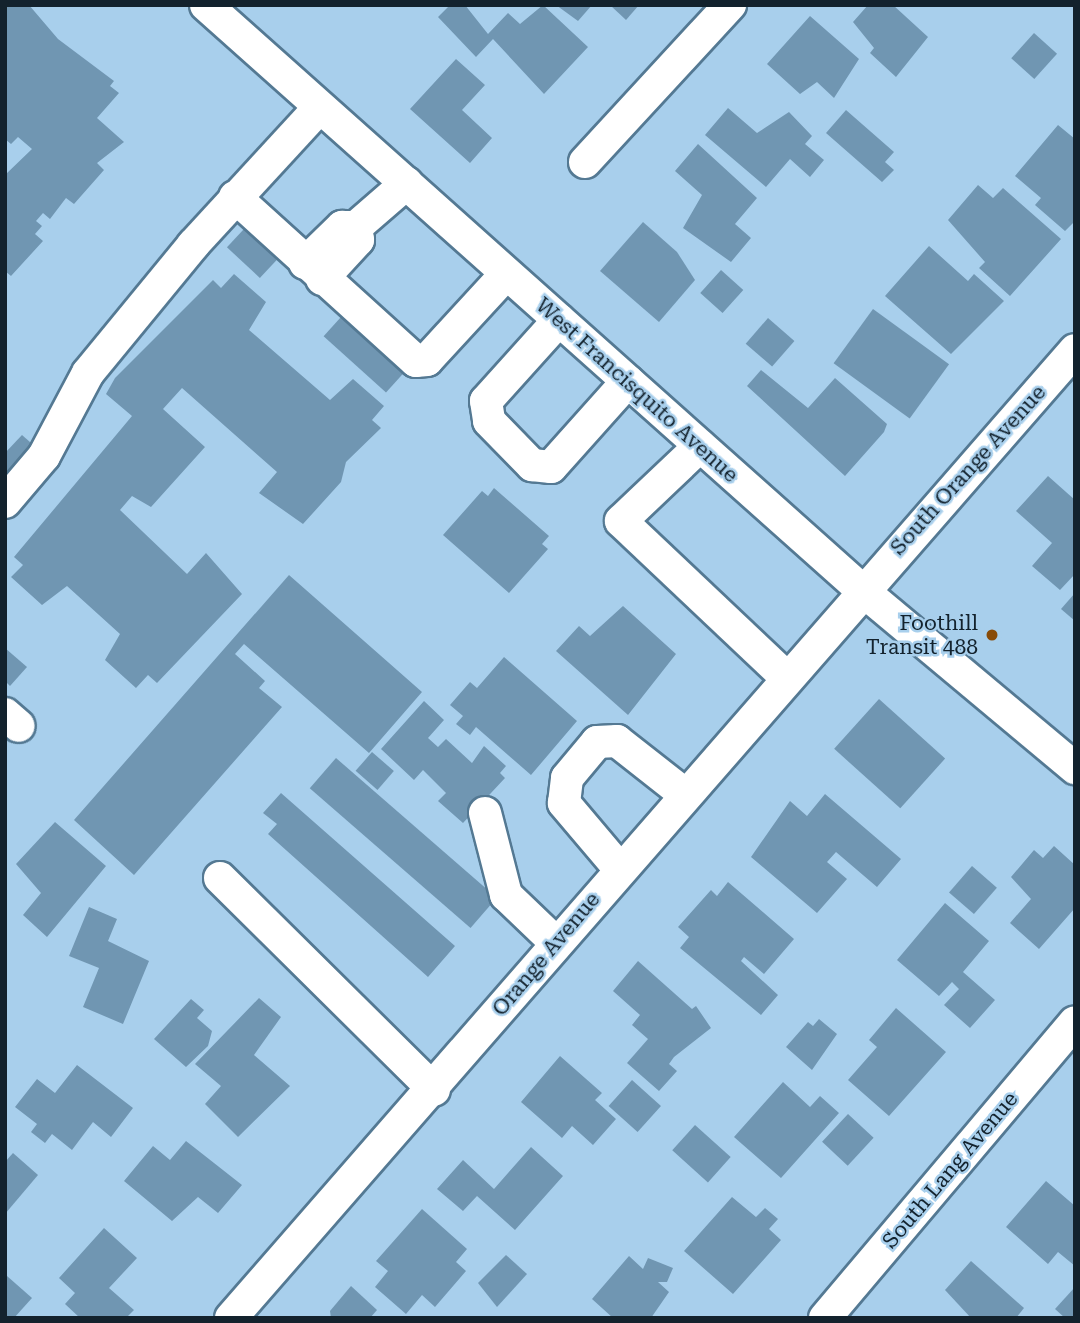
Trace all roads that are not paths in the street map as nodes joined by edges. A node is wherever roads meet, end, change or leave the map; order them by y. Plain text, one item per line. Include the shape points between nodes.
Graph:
1 (206, 5) edge
2 (730, 5) edge
3 (320, 108) junction
4 (585, 162) dead end
5 (407, 183) junction
6 (235, 197) junction
7 (314, 271) junction
8 (506, 274) junction
9 (559, 320) junction
10 (1075, 350) edge
11 (628, 382) junction
12 (700, 446) junction
13 (5, 502) edge
14 (862, 590) junction
15 (785, 677) junction
16 (1075, 768) edge
17 (683, 793) junction
18 (485, 813) dead end
19 (618, 867) junction
20 (220, 878) dead end
21 (555, 942) junction
22 (1075, 1022) edge
23 (434, 1090) junction
24 (230, 1318) edge
25 (825, 1318) edge

1 - 3 street, West Francisquito Avenue
2 - 4 street
3 - 5 street, West Francisquito Avenue
3 - 6 street
5 - 7 street via 356,227 342,226
5 - 8 street, West Francisquito Avenue
6 - 7 street
6 - 13 street via 88,373 44,456
7 - 8 street via 416,361 427,360
8 - 9 street, West Francisquito Avenue
9 - 11 street, West Francisquito Avenue
9 - 11 street via 486,401 489,421 532,465 551,467
10 - 14 street, South Orange Avenue
11 - 12 street, West Francisquito Avenue
12 - 14 street, West Francisquito Avenue
12 - 15 street via 621,521
14 - 15 street, Orange Avenue
14 - 16 street, West Francisquito Avenue
15 - 17 street, Orange Avenue
17 - 19 street, Orange Avenue
17 - 19 street via 617,741 597,742 567,778 564,803
18 - 21 street via 506,895
19 - 21 street, Orange Avenue
20 - 23 street
21 - 23 street, Orange Avenue
22 - 25 street, South Lang Avenue
23 - 24 street, Orange Avenue

